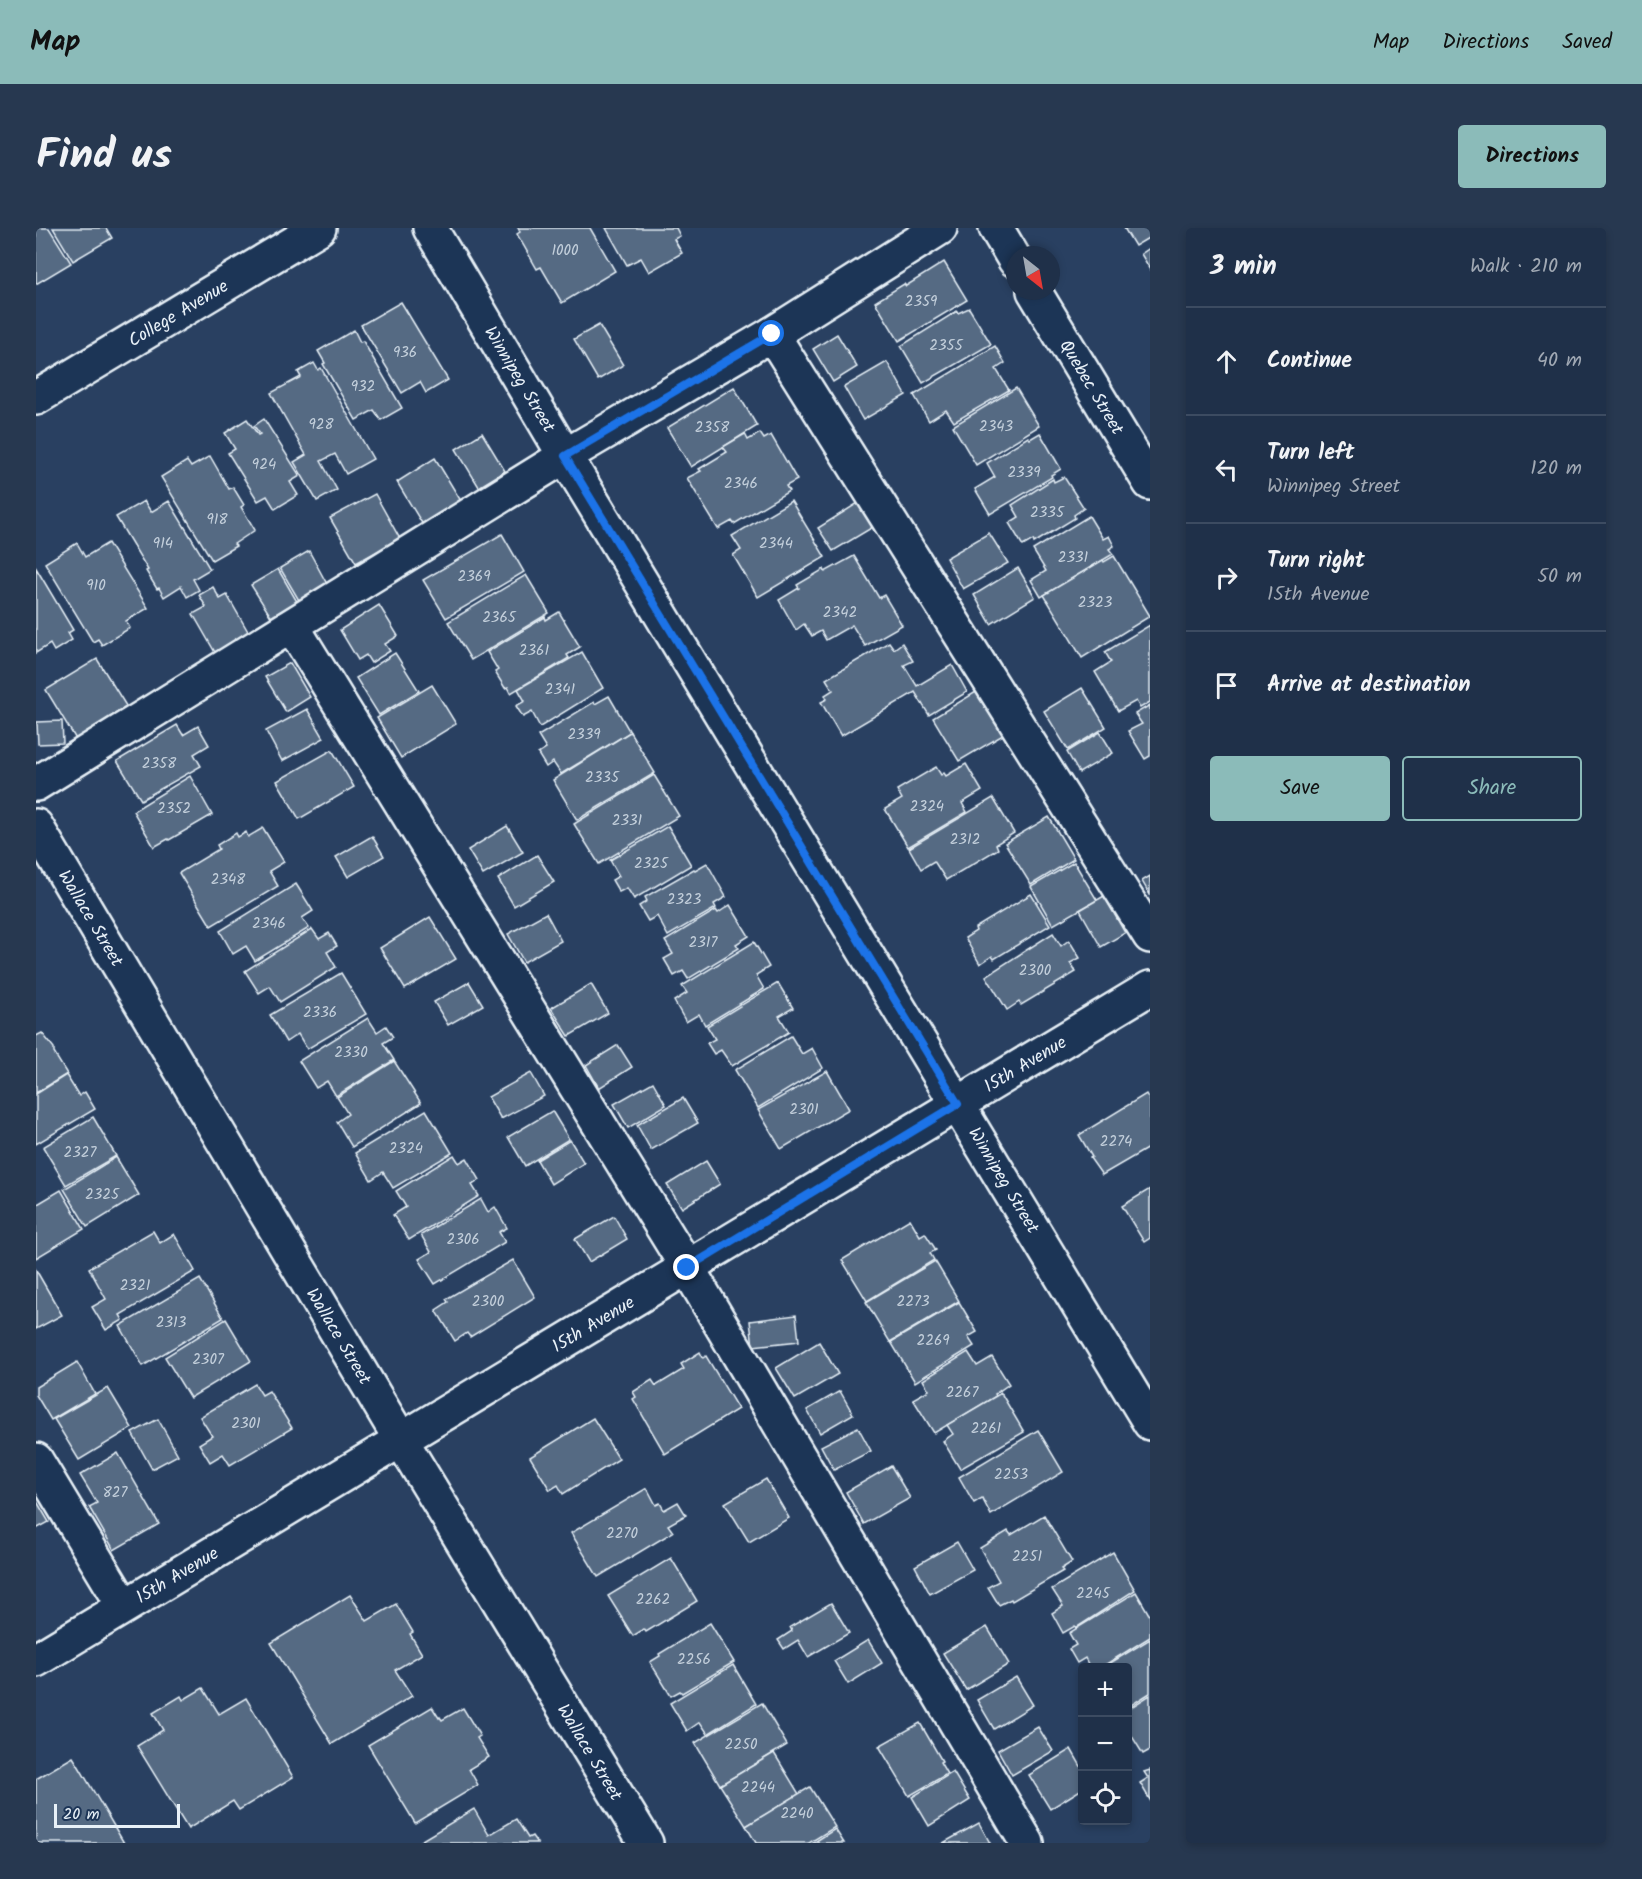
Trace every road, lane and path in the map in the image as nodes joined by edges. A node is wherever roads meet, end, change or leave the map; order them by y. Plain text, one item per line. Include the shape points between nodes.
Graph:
1 (319, 228) edge
2 (430, 228) edge
3 (940, 228) edge
4 (996, 228) edge
5 (1007, 246) edge
6 (1039, 300) edge
7 (772, 334) junction
8 (36, 398) edge
9 (565, 456) junction
10 (1150, 483) edge
11 (292, 626) junction
12 (36, 784) edge
13 (36, 826) edge
14 (1150, 936) edge
15 (1150, 988) edge
16 (958, 1104) junction
17 (687, 1268) junction
18 (1150, 1424) edge
19 (401, 1440) junction
20 (36, 1460) edge
21 (124, 1606) junction
22 (36, 1660) edge
23 (646, 1843) edge
24 (1027, 1843) edge

1 - 8 street, College Avenue
2 - 9 street, Winnipeg Street
3 - 7 street
4 - 5 street
6 - 10 street, Quebec Street
7 - 9 street
7 - 14 street
9 - 11 street
9 - 16 street, Winnipeg Street
11 - 12 street
11 - 17 street
13 - 19 street, Wallace Street
15 - 16 street, 15th Avenue
16 - 17 street, 15th Avenue
16 - 18 street, Winnipeg Street
17 - 19 street, 15th Avenue
17 - 24 street
19 - 21 street, 15th Avenue
19 - 23 street, Wallace Street
20 - 21 street
21 - 22 street, 15th Avenue

